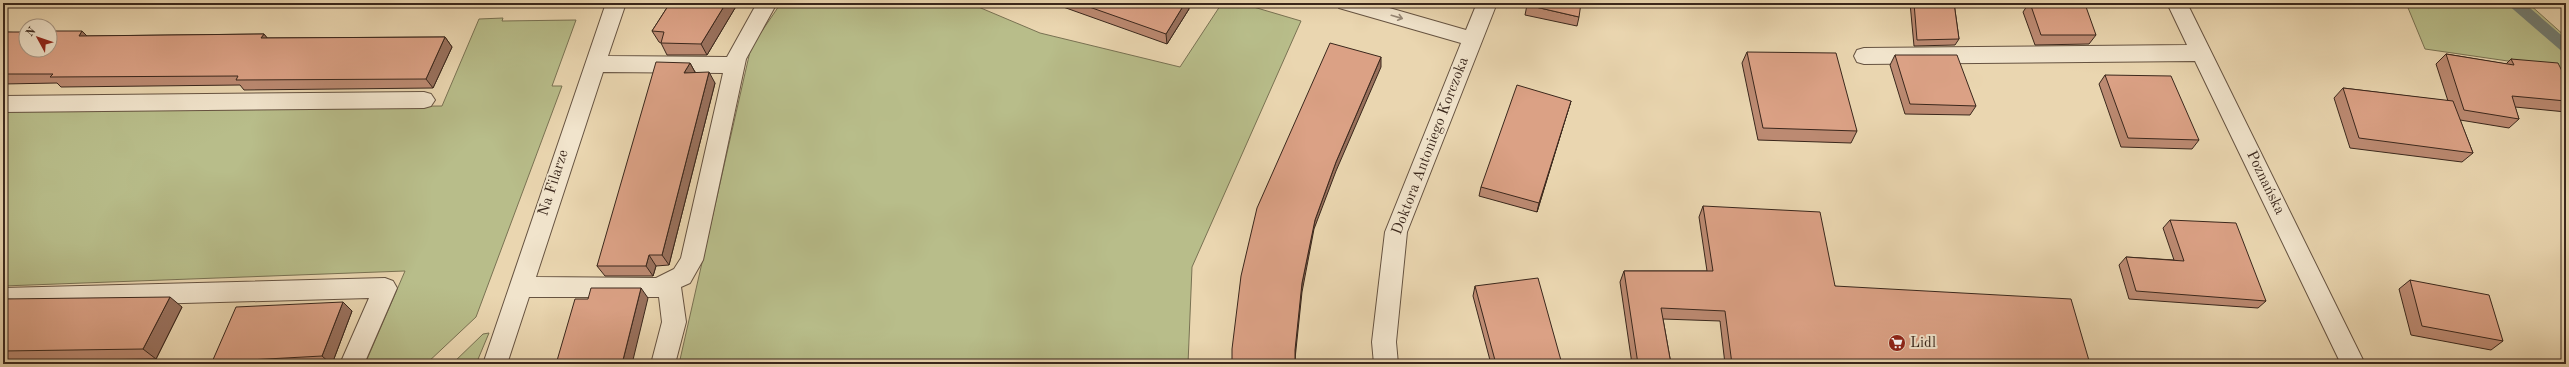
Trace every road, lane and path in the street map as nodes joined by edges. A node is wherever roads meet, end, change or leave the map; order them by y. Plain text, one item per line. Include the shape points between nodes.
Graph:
1 (616, 3) edge
2 (767, 3) edge
3 (1346, 3) edge
4 (1487, 3) edge
5 (2177, 3) edge
6 (1472, 39) junction
7 (2202, 54) junction
8 (1864, 56) dead end
9 (594, 64) junction
10 (735, 65) junction
11 (424, 100) dead end
12 (3, 104) edge
13 (669, 282) junction
14 (520, 287) junction
15 (3, 298) edge
16 (352, 364) edge
17 (495, 364) edge
18 (664, 364) edge
19 (1386, 364) edge
20 (2353, 364) edge

1 - 9 street, Na Filarze
2 - 10 street
3 -> 6 street
4 - 6 street, Doktora Antoniego Korczoka
5 - 7 street, Poznańska
6 - 19 street, Doktora Antoniego Korczoka via 1396,232 1384,342
7 - 8 street
7 - 20 street, Poznańska
9 - 10 street
9 - 14 street, Na Filarze
10 - 13 street via 692,260 682,276
11 - 12 street
13 - 14 street via 658,288
13 - 18 street via 674,322
14 - 17 street, Na Filarze
15 - 16 street via 385,288

